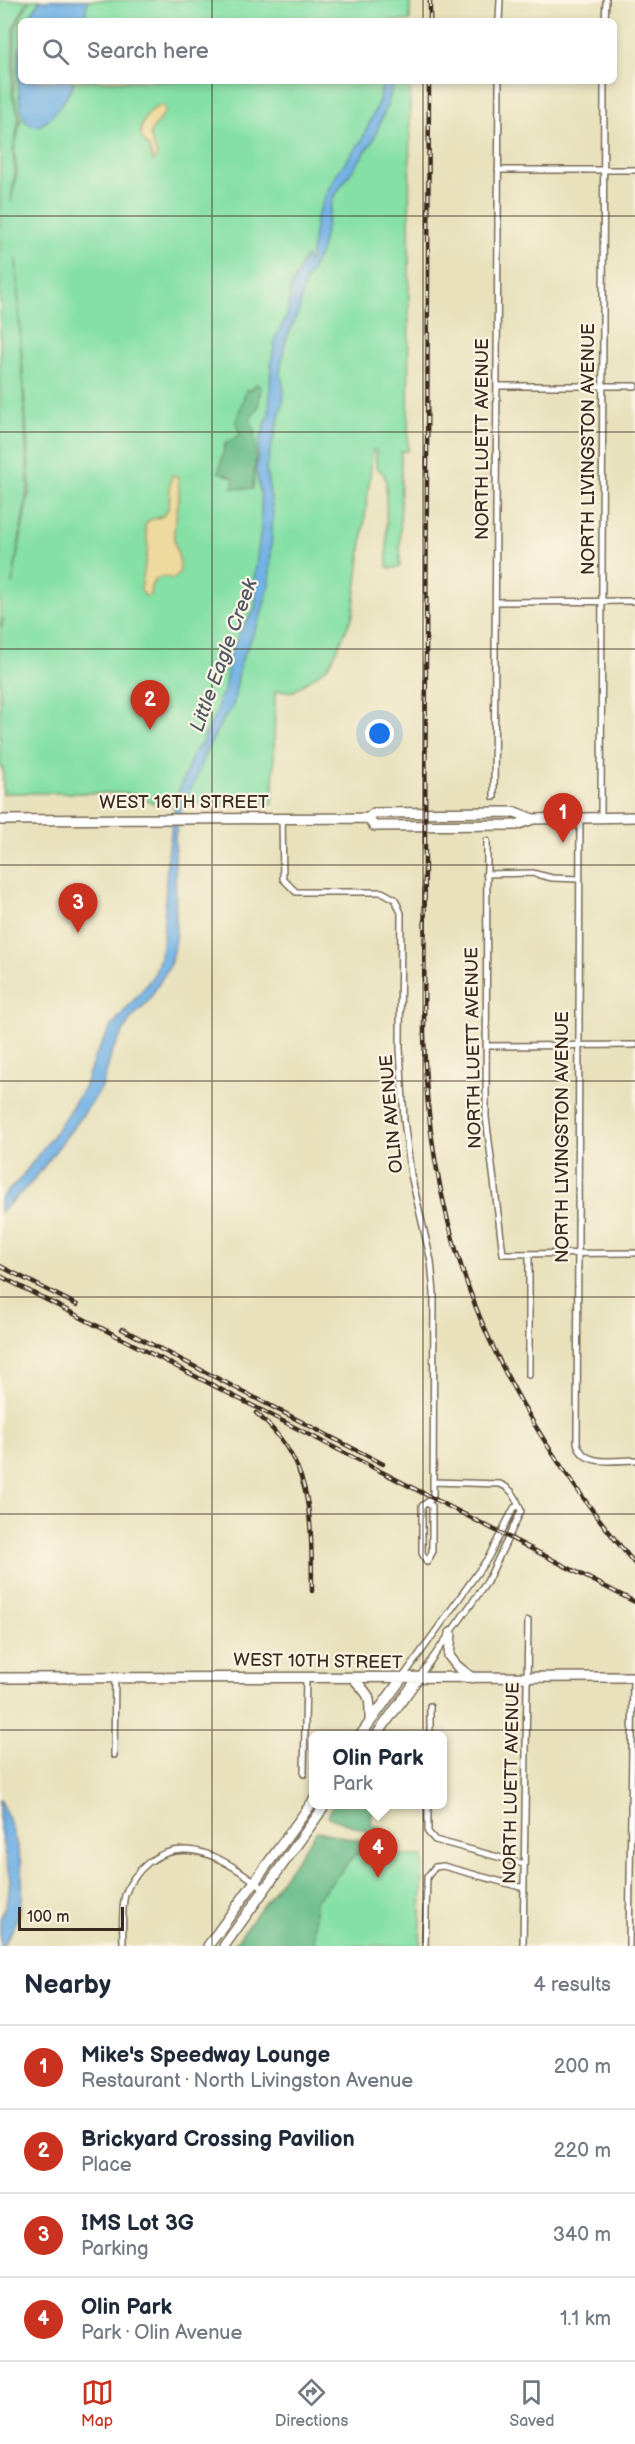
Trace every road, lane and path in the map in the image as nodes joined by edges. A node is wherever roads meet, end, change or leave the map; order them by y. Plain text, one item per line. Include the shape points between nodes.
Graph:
1 (500, 0) edge
2 (606, 0) edge
3 (499, 18) edge
4 (605, 18) edge
5 (499, 84) edge
6 (604, 84) edge
7 (498, 170) junction
8 (603, 171) junction
9 (635, 171) edge
10 (497, 386) junction
11 (604, 386) junction
12 (635, 386) edge
13 (602, 601) junction
14 (635, 601) edge
15 (496, 602) junction
16 (494, 797) dead end
17 (580, 817) junction
18 (601, 817) junction
19 (635, 817) edge
20 (282, 818) junction
21 (0, 820) edge
22 (487, 841) dead end
23 (486, 874) junction
24 (579, 879) junction
25 (578, 1045) junction
26 (635, 1045) edge
27 (486, 1046) junction
28 (577, 1253) junction
29 (635, 1253) edge
30 (529, 1254) junction
31 (529, 1375) dead end
32 (635, 1460) edge
33 (434, 1482) junction
34 (428, 1503) junction
35 (519, 1505) junction
36 (528, 1621) dead end
37 (451, 1633) junction
38 (115, 1677) junction
39 (528, 1677) junction
40 (634, 1677) edge
41 (0, 1678) edge
42 (306, 1678) junction
43 (402, 1678) junction
44 (418, 1678) junction
45 (472, 1678) junction
46 (354, 1679) junction
47 (430, 1706) dead end
48 (370, 1722) junction
49 (364, 1731) edge
50 (380, 1731) edge
51 (430, 1731) edge
52 (114, 1755) dead end
53 (304, 1774) dead end
54 (309, 1807) edge
55 (322, 1809) edge
56 (428, 1809) edge
57 (524, 1864) junction
58 (255, 1881) junction
59 (524, 1888) junction
60 (266, 1889) junction
61 (123, 1946) edge
62 (208, 1946) edge
63 (224, 1946) edge
64 (425, 1946) edge
65 (523, 1946) edge
66 (629, 1946) edge

1 - 3 street
2 - 4 street
5 - 7 street, NORTH LUETT AVENUE
6 - 8 street, NORTH LIVINGSTON AVENUE
7 - 8 street
7 - 10 street, NORTH LUETT AVENUE
8 - 9 street
8 - 11 street, NORTH LIVINGSTON AVENUE
10 - 11 street
10 - 15 street, NORTH LUETT AVENUE
11 - 12 street
11 - 13 street, NORTH LIVINGSTON AVENUE
13 - 14 street
13 - 15 street
13 - 18 street, NORTH LIVINGSTON AVENUE
15 - 16 street, NORTH LUETT AVENUE
17 - 18 main road, WEST 16TH STREET
17 - 20 main road, WEST 16TH STREET via 533,819 504,812
17 - 24 street, NORTH LIVINGSTON AVENUE
18 - 19 main road, WEST 16TH STREET
20 - 21 main road, WEST 16TH STREET
20 - 33 street, OLIN AVENUE via 283,879 296,892 382,892 395,899 400,908 404,1120 434,1285
22 - 23 street, NORTH LUETT AVENUE
23 - 24 street via 532,873
23 - 27 street, NORTH LUETT AVENUE
24 - 25 street, NORTH LIVINGSTON AVENUE
25 - 26 street
25 - 27 street
25 - 28 street, NORTH LIVINGSTON AVENUE
27 - 30 street, NORTH LUETT AVENUE via 488,1141 503,1254
28 - 29 street
28 - 30 street
28 - 32 street, NORTH LIVINGSTON AVENUE via 577,1442 583,1456 592,1460
30 - 31 street
33 - 34 street, OLIN AVENUE via 433,1498
33 - 35 street via 500,1484 511,1490
34 - 34 street, OLIN AVENUE via 422,1506 422,1553 427,1562 432,1553 432,1506
35 - 37 street via 521,1511 487,1582
35 - 43 street via 482,1567
36 - 39 street, NORTH LUETT AVENUE
37 - 44 street
37 - 45 main road via 450,1656
38 - 41 main road, WEST 10TH STREET
38 - 42 main road, WEST 10TH STREET
38 - 52 street
39 - 40 main road, WEST 10TH STREET
39 - 45 main road, WEST 10TH STREET
39 - 57 street, NORTH LUETT AVENUE
40 - 66 street
42 - 46 main road, WEST 10TH STREET
42 - 53 street
43 - 44 main road, WEST 10TH STREET
43 - 46 main road, WEST 10TH STREET
43 - 48 main road
44 - 45 main road, WEST 10TH STREET
44 - 50 main road
46 - 48 main road via 369,1696
47 - 51 street
48 - 49 main road
54 - 58 main road
55 - 60 main road
56 - 57 street via 428,1832 435,1840
57 - 59 street, NORTH LUETT AVENUE
58 - 60 street
58 - 61 street via 230,1863 202,1852 177,1850 159,1856 128,1887 123,1907
58 - 62 main road
59 - 64 street via 442,1866 432,1869 427,1878
59 - 65 street, NORTH LUETT AVENUE
60 - 63 main road

